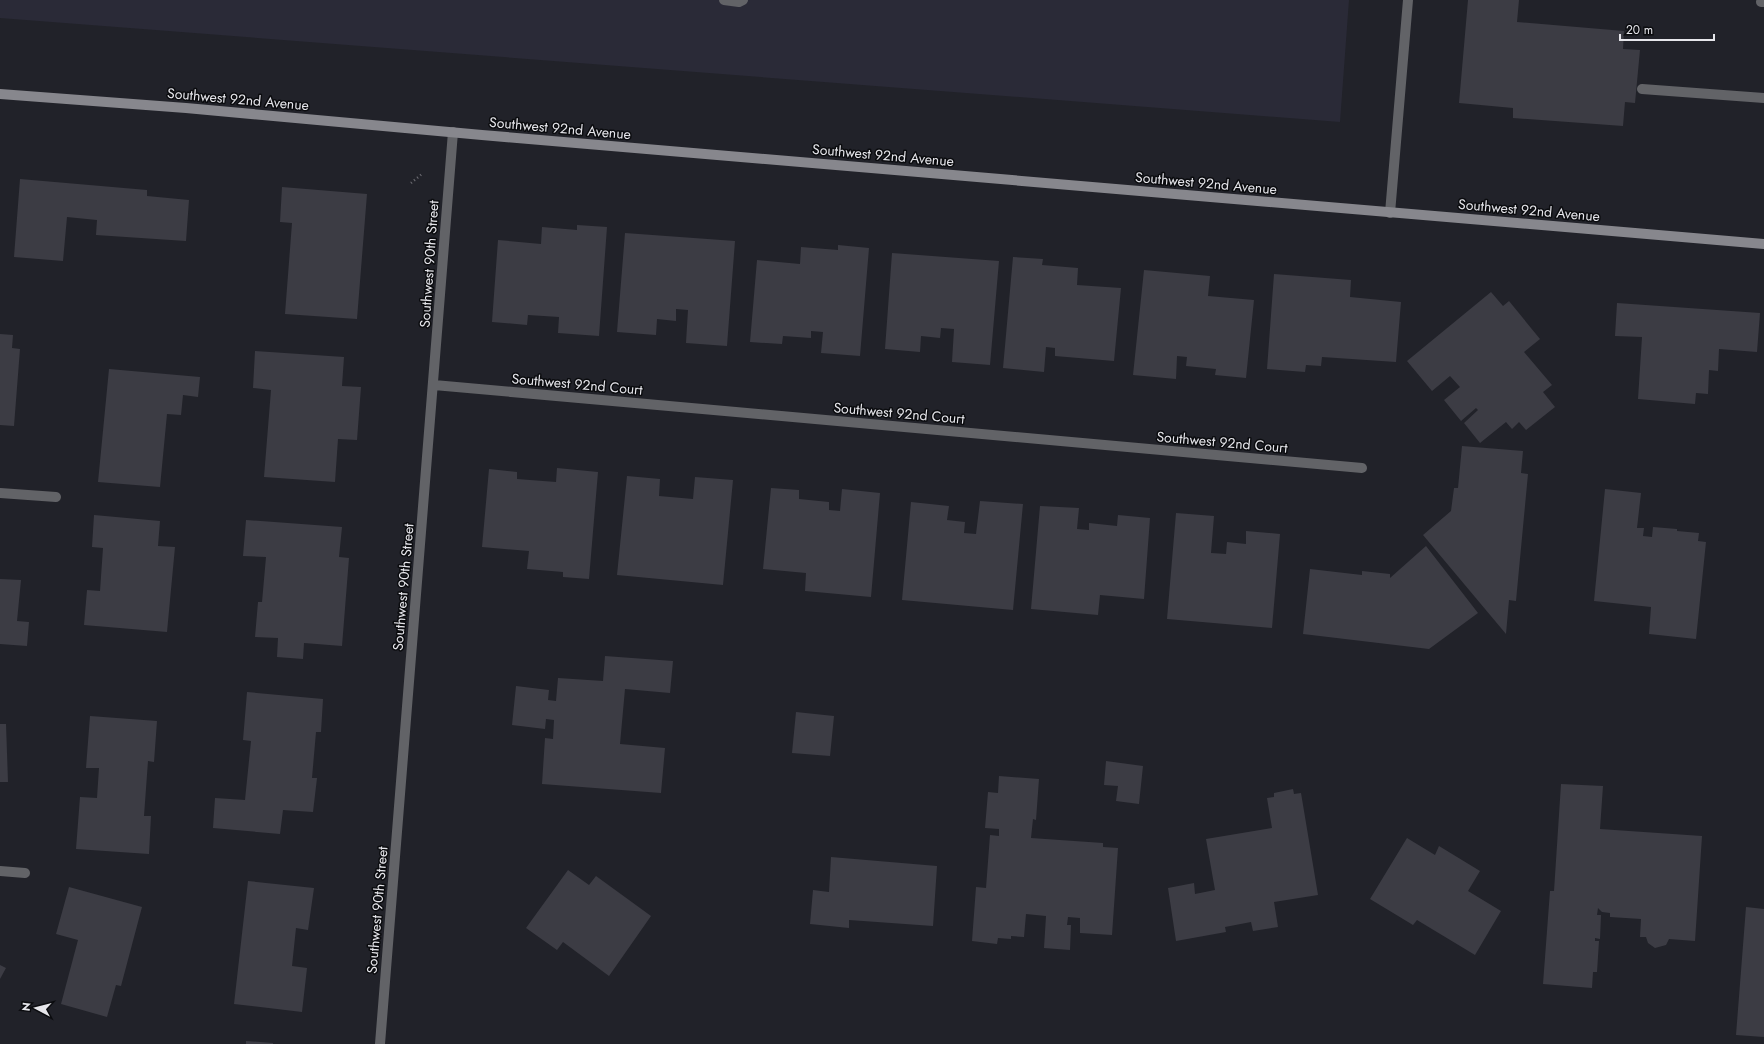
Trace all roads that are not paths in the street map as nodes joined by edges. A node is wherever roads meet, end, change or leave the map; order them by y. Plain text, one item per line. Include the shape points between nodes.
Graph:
1 (724, 0) edge
2 (743, 0) edge
3 (1408, 0) edge
4 (1642, 89) dead end
5 (0, 94) edge
6 (1764, 98) edge
7 (453, 132) junction
8 (1390, 213) junction
9 (1764, 244) edge
10 (434, 385) junction
11 (1362, 468) dead end
12 (0, 493) edge
13 (56, 497) dead end
14 (0, 871) edge
15 (25, 873) dead end
16 (380, 1044) edge

1 - 2 street
3 - 8 street
4 - 6 street
5 - 7 street, Southwest 92nd Avenue
7 - 8 street, Southwest 92nd Avenue
7 - 10 street, Southwest 90th Street
8 - 9 street, Southwest 92nd Avenue
10 - 11 street, Southwest 92nd Court
10 - 16 street, Southwest 90th Street
12 - 13 street
14 - 15 street

